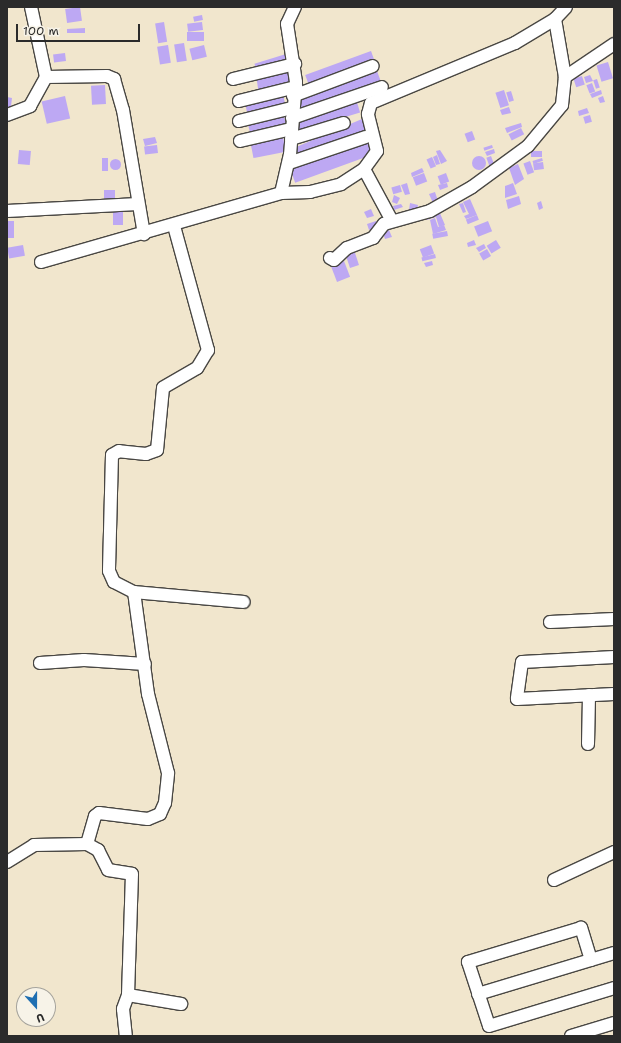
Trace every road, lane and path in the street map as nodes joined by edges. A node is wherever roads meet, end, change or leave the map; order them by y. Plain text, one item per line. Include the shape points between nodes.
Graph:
1 (31, 7) edge
2 (295, 7) edge
3 (566, 7) edge
4 (555, 19) junction
5 (614, 44) edge
6 (295, 64) junction
7 (373, 66) dead end
8 (46, 77) junction
9 (565, 77) junction
10 (233, 79) dead end
11 (382, 87) dead end
12 (239, 101) dead end
13 (292, 113) junction
14 (7, 115) edge
15 (239, 121) dead end
16 (344, 123) dead end
17 (366, 138) dead end
18 (240, 142) dead end
19 (288, 163) junction
20 (364, 169) junction
21 (281, 193) junction
22 (138, 204) junction
23 (7, 211) edge
24 (392, 220) junction
25 (174, 226) junction
26 (144, 234) junction
27 (330, 258) dead end
28 (41, 262) dead end
29 (134, 592) junction
30 (244, 602) dead end
31 (614, 619) edge
32 (550, 622) dead end
33 (614, 657) edge
34 (40, 663) dead end
35 (145, 664) junction
36 (614, 694) edge
37 (589, 696) junction
38 (588, 744) dead end
39 (87, 844) junction
40 (614, 852) edge
41 (7, 862) edge
42 (554, 880) dead end
43 (614, 953) edge
44 (591, 960) junction
45 (614, 988) edge
46 (478, 994) junction
47 (128, 995) junction
48 (181, 1004) dead end
49 (614, 1023) edge
50 (126, 1036) edge
51 (571, 1036) edge

1 - 8 street
2 - 6 street via 287,24
3 - 4 street
4 - 9 street
4 - 20 street via 515,43 371,103 368,116 378,147 374,159
5 - 9 street
6 - 10 street
6 - 13 street
7 - 13 street
8 - 14 street via 30,106
8 - 22 street via 107,76 114,79 123,110
9 - 24 street via 562,105 512,162 430,211
11 - 13 street
12 - 13 street
13 - 15 street
13 - 16 street
13 - 18 street
13 - 19 street
17 - 19 street
19 - 21 street
20 - 21 street via 348,181 329,188
20 - 24 street
21 - 25 street
22 - 23 street
22 - 26 street
24 - 27 street via 381,226 373,238 347,248 334,260
25 - 26 street
25 - 29 street via 208,350 197,368 163,388 157,450 146,454 118,451 112,455 109,571 114,582
26 - 28 street
29 - 30 street
29 - 35 street
31 - 32 street
33 - 37 street via 522,662 517,699
34 - 35 street via 84,660
35 - 39 street via 152,718 168,773 165,803 160,814 148,819 98,814
36 - 37 street
37 - 38 street
39 - 41 street via 34,845
39 - 47 street via 98,850 108,870 132,874
40 - 42 street
43 - 44 street
44 - 46 street
44 - 46 street via 581,928 543,939 468,962
45 - 46 street via 489,1026
47 - 48 street
47 - 50 street via 124,1009
49 - 51 street

